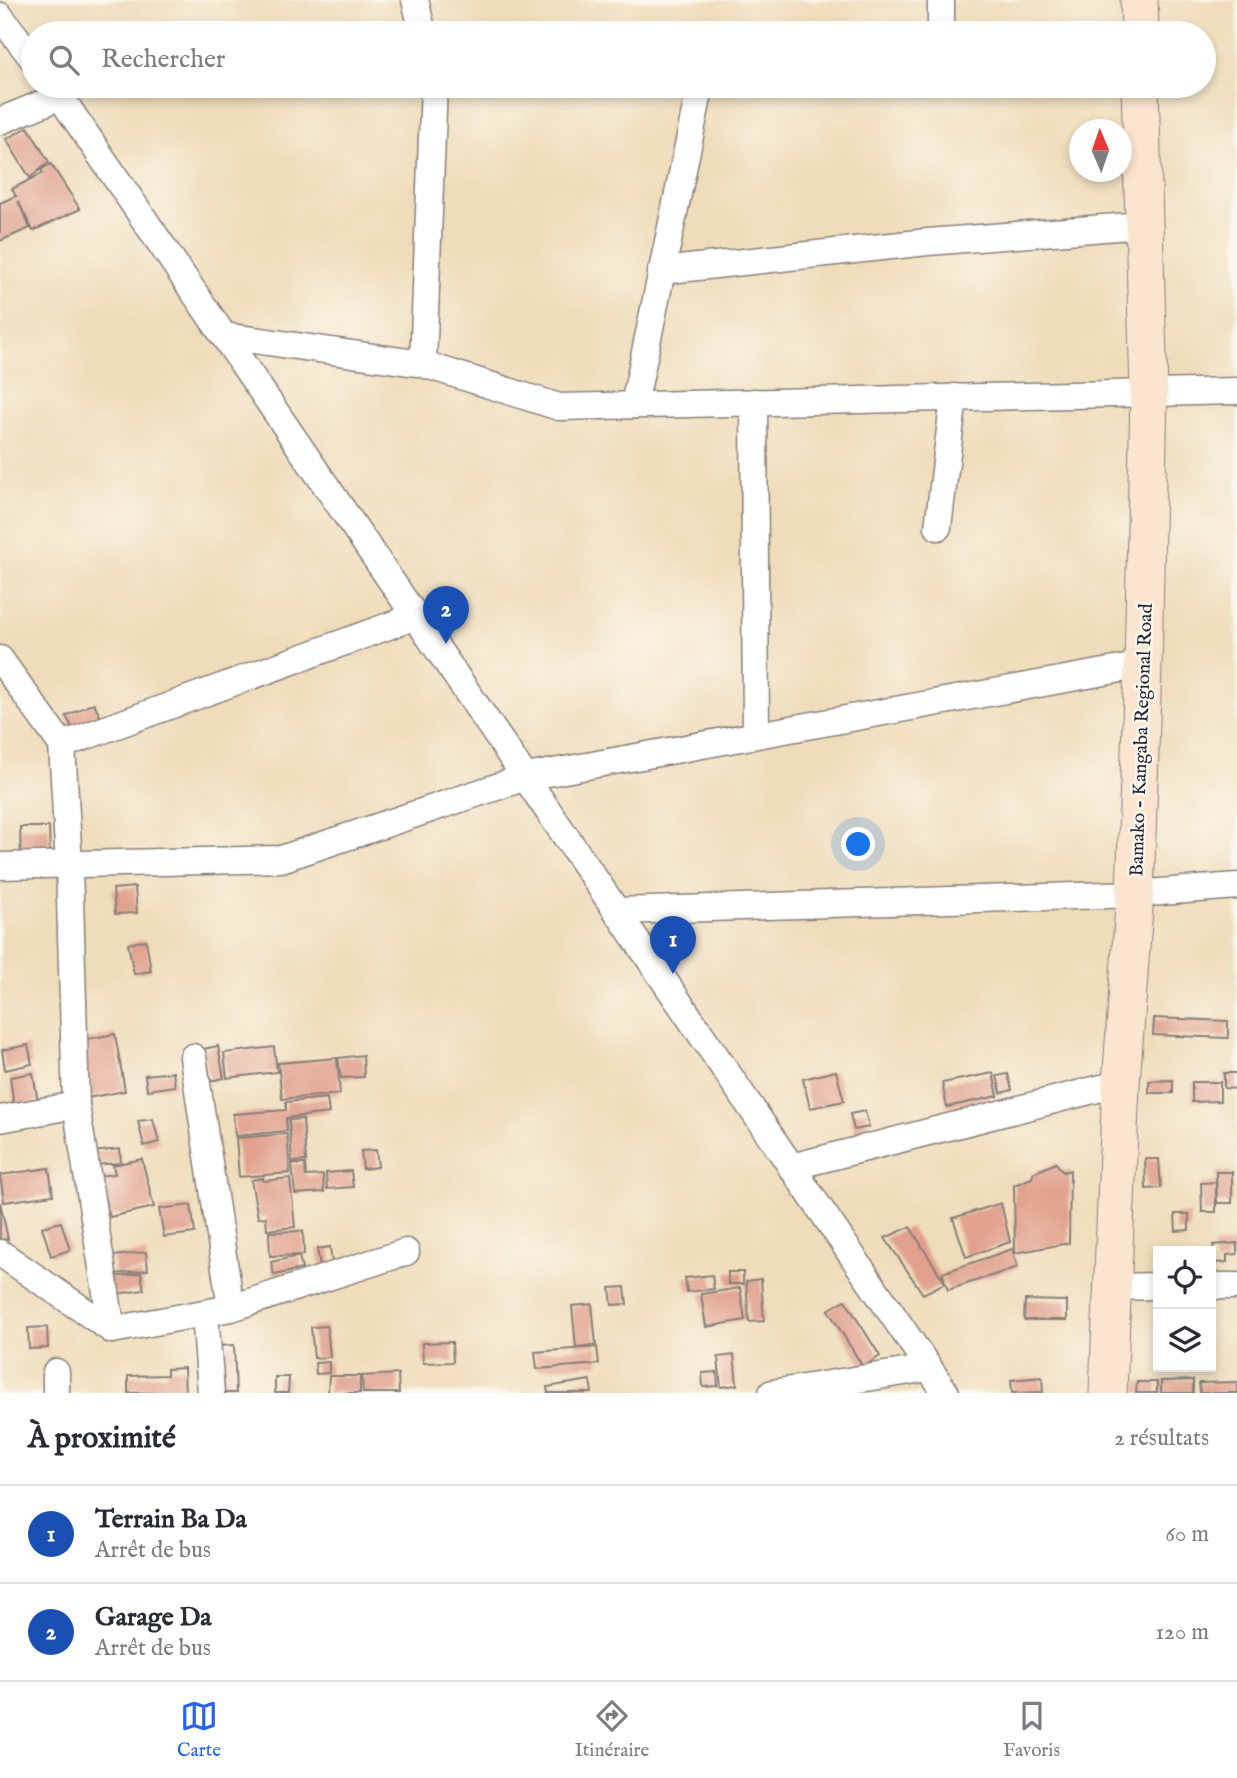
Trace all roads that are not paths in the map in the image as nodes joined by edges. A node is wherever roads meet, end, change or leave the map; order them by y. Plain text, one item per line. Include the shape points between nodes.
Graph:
1 (415, 0) edge
2 (941, 0) edge
3 (1139, 0) edge
4 (0, 16) edge
5 (420, 21) edge
6 (941, 21) edge
7 (1140, 21) edge
8 (21, 44) edge
9 (44, 98) edge
10 (62, 98) edge
11 (434, 98) edge
12 (698, 98) edge
13 (1140, 98) edge
14 (0, 121) edge
15 (1142, 225) junction
16 (661, 271) junction
17 (225, 336) junction
18 (424, 364) junction
19 (1237, 391) edge
20 (1149, 392) junction
21 (954, 397) junction
22 (754, 402) junction
23 (634, 405) junction
24 (938, 527) dead end
25 (416, 616) junction
26 (0, 659) edge
27 (1143, 665) junction
28 (755, 733) junction
29 (62, 745) junction
30 (526, 777) junction
31 (69, 864) junction
32 (0, 866) edge
33 (1237, 886) edge
34 (1135, 894) junction
35 (617, 911) junction
36 (193, 1057) dead end
37 (1121, 1083) junction
38 (76, 1105) junction
39 (0, 1119) edge
40 (791, 1167) junction
41 (406, 1252) dead end
42 (0, 1253) edge
43 (1153, 1286) edge
44 (1216, 1286) edge
45 (1237, 1286) edge
46 (1110, 1287) junction
47 (231, 1308) junction
48 (205, 1313) junction
49 (112, 1330) junction
50 (929, 1368) junction
51 (211, 1393) edge
52 (772, 1393) edge
53 (946, 1393) edge
54 (1108, 1393) edge

1 - 5 street
2 - 6 street
3 - 7 street
4 - 8 street
9 - 14 street
10 - 17 street
11 - 18 street
12 - 16 street
13 - 15 street, Bamako - Kangaba Regional Road
15 - 16 street
15 - 20 street, Bamako - Kangaba Regional Road
16 - 23 street
17 - 18 street
17 - 25 street
18 - 23 street via 559,407
19 - 20 street
20 - 21 street
20 - 27 street, Bamako - Kangaba Regional Road
21 - 22 street
21 - 24 street
22 - 23 street
22 - 28 street
25 - 29 street
25 - 30 street
26 - 29 street
27 - 28 street
27 - 34 street, Bamako - Kangaba Regional Road
28 - 30 street
29 - 31 street
30 - 31 street via 281,859
30 - 35 street
31 - 32 street
31 - 38 street
33 - 34 street
34 - 35 street
34 - 37 street, Bamako - Kangaba Regional Road
35 - 40 street
36 - 47 street
37 - 40 street
37 - 46 street, Bamako - Kangaba Regional Road
38 - 39 street
38 - 49 street
40 - 50 street
41 - 47 street
42 - 49 street
43 - 46 street
44 - 45 street
46 - 54 street, Bamako - Kangaba Regional Road
47 - 48 street
48 - 49 street
48 - 51 street
50 - 52 street
50 - 53 street

